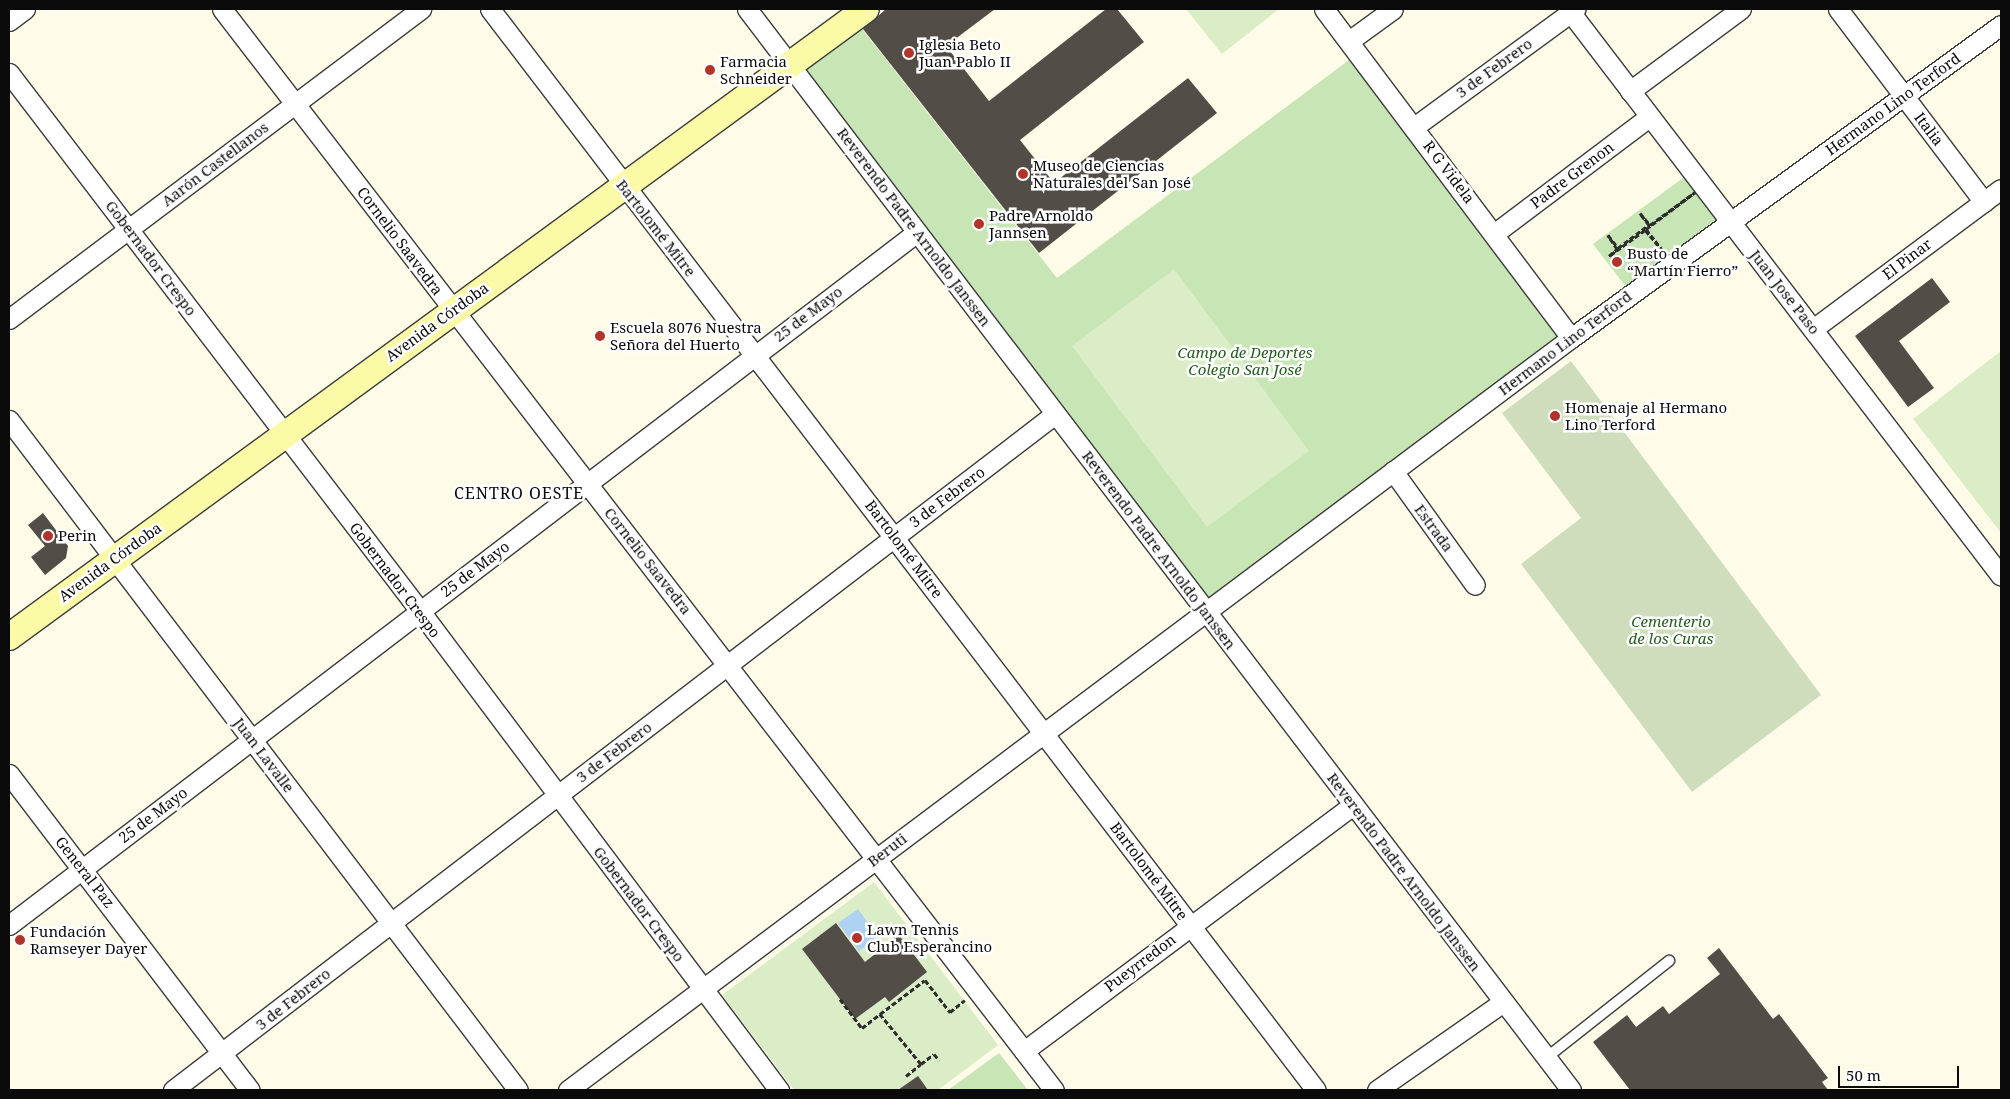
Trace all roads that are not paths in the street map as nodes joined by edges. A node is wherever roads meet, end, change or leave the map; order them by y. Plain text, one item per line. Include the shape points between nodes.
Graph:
1 (25, 9) edge
2 (222, 9) edge
3 (421, 9) edge
4 (490, 9) edge
5 (747, 9) edge
6 (834, 9) edge
7 (866, 9) edge
8 (1324, 9) edge
9 (1393, 9) edge
10 (1741, 9) edge
11 (1838, 9) edge
12 (1571, 10) edge
13 (9, 21) edge
14 (2001, 25) edge
15 (1349, 41) junction
16 (784, 57) junction
17 (9, 72) edge
18 (1630, 91) junction
19 (1904, 96) junction
20 (295, 103) junction
21 (1649, 117) junction
22 (1414, 127) junction
23 (618, 179) junction
24 (2001, 189) edge
25 (1984, 202) junction
26 (1730, 222) junction
27 (129, 228) junction
28 (917, 232) junction
29 (1495, 233) junction
30 (448, 304) junction
31 (9, 319) edge
32 (1813, 329) junction
33 (1571, 338) junction
34 (755, 355) junction
35 (1056, 414) junction
36 (9, 420) edge
37 (279, 428) junction
38 (1393, 472) junction
39 (587, 483) junction
40 (894, 537) junction
41 (111, 552) junction
42 (2001, 576) edge
43 (1475, 585) dead end
44 (420, 611) junction
45 (1206, 612) junction
46 (9, 617) edge
47 (9, 637) edge
48 (728, 665) junction
49 (1044, 732) junction
50 (252, 740) junction
51 (9, 774) edge
52 (558, 795) junction
53 (1353, 805) junction
54 (876, 858) junction
55 (82, 869) junction
56 (391, 923) junction
57 (9, 925) edge
58 (1190, 925) junction
59 (1669, 961) dead end
60 (703, 989) junction
61 (1503, 1002) junction
62 (1024, 1051) junction
63 (223, 1053) junction
64 (1546, 1058) junction
65 (173, 1090) edge
66 (250, 1090) edge
67 (518, 1090) edge
68 (568, 1090) edge
69 (779, 1090) edge
70 (1054, 1090) edge
71 (1316, 1090) edge
72 (1376, 1090) edge
73 (1571, 1090) edge

1 - 13 street
2 - 20 street, Cornelio Saavedra
3 - 20 street, Aarón Castellanos
4 - 23 street, Bartolomé Mitre
5 - 16 street, Reverendo Padre Arnoldo Janssen
6 - 16 main road, Avenida Córdoba
7 - 16 main road, Avenida Córdoba
8 - 15 street, R G Videla
9 - 15 street
10 - 18 street
11 - 19 street, Italia
12 - 18 street, Juan Jose Paso
12 - 22 street, 3 de Febrero
14 - 19 street, Hermano Lino Terford
15 - 22 street, R G Videla
16 - 23 main road, Avenida Córdoba
16 - 28 street, Reverendo Padre Arnoldo Janssen
17 - 27 street, Gobernador Crespo
18 - 21 street, Juan Jose Paso
19 - 25 street, Italia
19 - 26 street, Hermano Lino Terford
20 - 27 street, Aarón Castellanos
20 - 30 street, Cornelio Saavedra
21 - 26 street, Juan Jose Paso
21 - 29 street, Padre Grenon
22 - 29 street, R G Videla
23 - 30 main road, Avenida Córdoba
23 - 34 street, Bartolomé Mitre
24 - 25 street, El Pinar
25 - 32 street, El Pinar
26 - 32 street, Juan Jose Paso
26 - 33 street, Hermano Lino Terford
27 - 31 street, Aarón Castellanos
27 - 37 street, Gobernador Crespo
28 - 34 street, 25 de Mayo
28 - 35 street, Reverendo Padre Arnoldo Janssen
29 - 33 street, R G Videla
30 - 37 main road, Avenida Córdoba
30 - 39 street, Cornelio Saavedra
32 - 42 street, Juan Jose Paso
33 - 38 street, Hermano Lino Terford
34 - 39 street, 25 de Mayo
34 - 40 street, Bartolomé Mitre
35 - 40 street, 3 de Febrero
35 - 45 street, Reverendo Padre Arnoldo Janssen
36 - 41 street, Juan Lavalle
37 - 41 main road, Avenida Córdoba
37 - 44 street, Gobernador Crespo
38 - 43 street, Estrada
38 - 45 street, Hermano Lino Terford
39 - 44 street, 25 de Mayo
39 - 48 street, Cornelio Saavedra
40 - 48 street, 3 de Febrero
40 - 49 street, Bartolomé Mitre
41 - 46 main road, Avenida Córdoba
41 - 47 main road, Avenida Córdoba
41 - 50 street, Juan Lavalle
44 - 50 street, 25 de Mayo
44 - 52 street, Gobernador Crespo
45 - 49 street, Beruti
45 - 53 street, Reverendo Padre Arnoldo Janssen
48 - 52 street, 3 de Febrero
48 - 54 street, Cornelio Saavedra
49 - 54 street, Beruti
49 - 58 street, Bartolomé Mitre
50 - 55 street, 25 de Mayo
50 - 56 street, Juan Lavalle
51 - 55 street, General Paz
52 - 56 street, 3 de Febrero
52 - 60 street, Gobernador Crespo
53 - 58 street, Pueyrredon
53 - 61 street, Reverendo Padre Arnoldo Janssen
54 - 60 street, Beruti
54 - 62 street, Cornelio Saavedra
55 - 57 street, 25 de Mayo
55 - 63 street, General Paz
56 - 63 street, 3 de Febrero
56 - 67 street, Juan Lavalle
58 - 62 street, Pueyrredon
58 - 71 street, Bartolomé Mitre
59 - 64 lane
60 - 68 street, Beruti
60 - 69 street, Gobernador Crespo
61 - 64 street, Reverendo Padre Arnoldo Janssen
61 - 72 street
62 - 70 street, Cornelio Saavedra
63 - 65 street, 3 de Febrero
63 - 66 street, General Paz
64 - 73 street, Reverendo Padre Arnoldo Janssen

